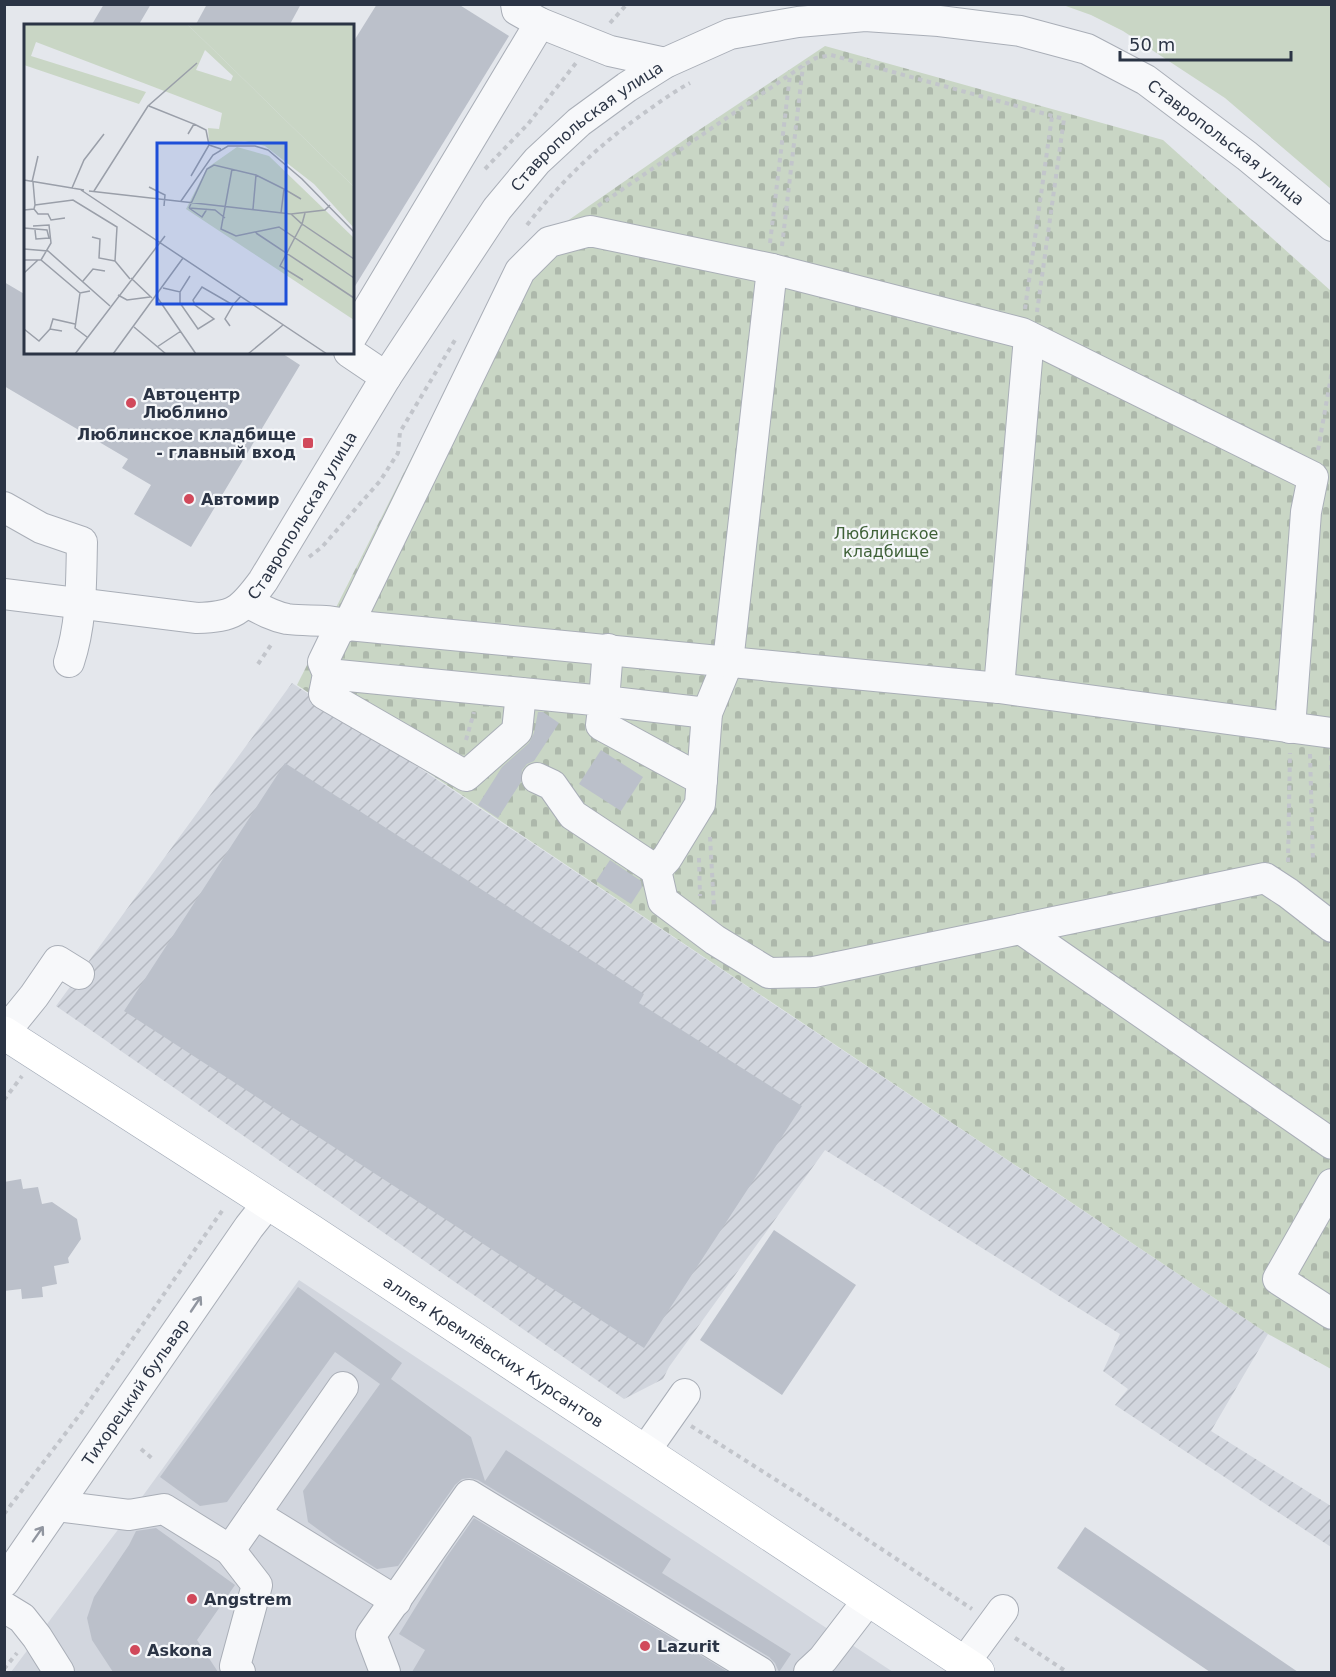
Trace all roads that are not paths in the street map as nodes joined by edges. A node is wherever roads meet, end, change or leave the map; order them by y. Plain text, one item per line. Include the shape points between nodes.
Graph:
1 (516, 4) edge
2 (540, 23) junction
3 (601, 47) junction
4 (665, 63) junction
5 (627, 87) junction
6 (1332, 226) edge
7 (773, 270) junction
8 (354, 333) edge
9 (1026, 335) junction
10 (352, 354) edge
11 (386, 377) junction
12 (1322, 482) edge
13 (4, 507) edge
14 (4, 522) edge
15 (41, 528) junction
16 (4, 594) edge
17 (247, 602) junction
18 (81, 603) junction
19 (348, 625) junction
20 (608, 649) junction
21 (69, 662) dead end
22 (728, 662) junction
23 (328, 674) junction
24 (999, 688) junction
25 (521, 693) junction
26 (604, 701) junction
27 (707, 713) junction
28 (1315, 731) edge
29 (537, 778) dead end
30 (698, 801) junction
31 (656, 870) junction
32 (1332, 927) edge
33 (1021, 929) junction
34 (80, 974) dead end
35 (4, 1033) edge
36 (1332, 1144) edge
37 (1332, 1184) edge
38 (268, 1203) junction
39 (1332, 1314) edge
40 (343, 1387) dead end
41 (678, 1403) road end
42 (645, 1451) junction
43 (57, 1506) junction
44 (255, 1514) junction
45 (230, 1550) junction
46 (4, 1582) edge
47 (869, 1599) junction
48 (396, 1601) junction
49 (4, 1607) edge
50 (998, 1617) road end
51 (971, 1668) edge
52 (59, 1672) edge
53 (240, 1672) edge
54 (385, 1672) edge
55 (760, 1672) edge
56 (809, 1672) edge

1 - 2 street via 517,10
2 - 3 street
2 - 8 street
3 - 4 street
3 - 5 street
4 - 5 street, Ставропольская улица
4 - 6 street, Ставропольская улица via 730,34 820,20 865,16 1020,31 1088,49 1146,80
5 - 11 street, Ставропольская улица via 579,122 537,161 504,201
7 - 9 street
7 - 19 street via 590,231 549,242 520,271
7 - 22 street
9 - 12 street
9 - 24 street
10 - 11 street
11 - 17 street, Ставропольская улица
12 - 28 street via 1306,512
13 - 15 street
14 - 15 street
15 - 18 street via 82,542
16 - 18 street, Ставропольская улица
17 - 18 street, Ставропольская улица via 220,617 196,618
17 - 19 street via 274,616
18 - 21 street
19 - 20 street
19 - 23 street via 338,631 323,662
20 - 22 street
20 - 26 street
22 - 24 street
22 - 27 street
23 - 25 street
23 - 25 street via 324,694 466,776 517,731
24 - 28 street
25 - 26 street
26 - 27 street
26 - 30 street via 601,725
27 - 30 street
29 - 31 street via 552,785 573,815
30 - 31 street via 668,858
31 - 33 street via 663,901 769,973 814,972
32 - 33 street via 1265,878
33 - 36 street
34 - 35 street via 58,961
35 - 38 main road, аллея Кремлёвских Курсантов
37 - 39 street via 1278,1279
38 - 42 main road, аллея Кремлёвских Курсантов
43 -> 38 street, Тихорецкий бульвар
40 - 44 street
41 - 42 street
42 - 47 main road, аллея Кремлёвских Курсантов
43 - 45 street via 129,1515 164,1509
46 -> 43 street, Тихорецкий бульвар
44 - 45 street
44 - 48 street
45 - 53 street via 257,1585 235,1666
47 - 51 main road, аллея Кремлёвских Курсантов
47 - 56 street
48 - 54 street via 371,1635
48 - 55 street via 469,1495
49 - 52 street via 22,1618
50 - 51 street

